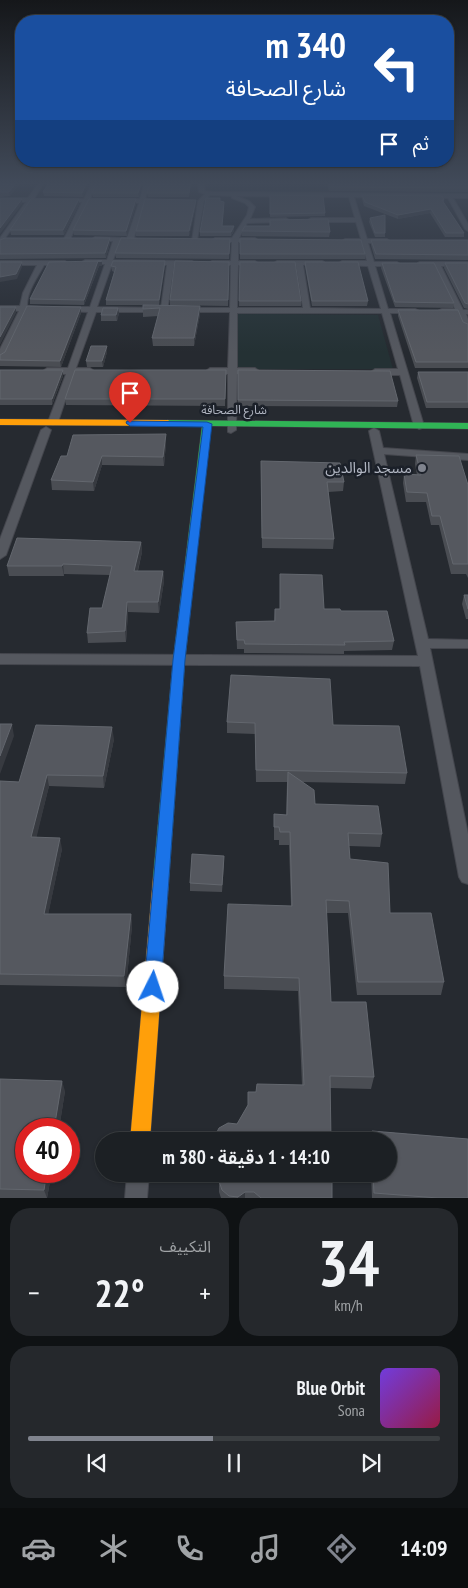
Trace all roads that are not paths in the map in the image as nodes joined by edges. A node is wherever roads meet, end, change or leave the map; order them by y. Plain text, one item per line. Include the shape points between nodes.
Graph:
1 (114, 240) edge
2 (117, 240) junction
3 (130, 240) joint
4 (148, 240) edge
5 (185, 240) edge
6 (194, 240) joint
7 (202, 240) edge
8 (211, 240) edge
9 (235, 240) junction
10 (262, 240) edge
11 (335, 241) edge
12 (364, 241) junction
13 (392, 241) edge
14 (110, 262) junction
15 (171, 262) junction
16 (0, 263) edge
17 (198, 263) edge
18 (207, 263) edge
19 (234, 263) junction
20 (262, 263) edge
21 (271, 263) edge
22 (299, 263) junction
23 (326, 263) edge
24 (335, 263) edge
25 (41, 264) junction
26 (370, 264) junction
27 (437, 264) junction
28 (468, 264) edge
29 (0, 308) edge
30 (24, 309) junction
31 (94, 309) junction
32 (164, 310) junction
33 (234, 311) junction
34 (307, 311) junction
35 (385, 311) junction
36 (421, 311) edge
37 (430, 311) edge
38 (465, 312) edge
39 (468, 327) edge
40 (0, 357) edge
41 (201, 370) edge
42 (231, 370) junction
43 (35, 371) edge
44 (71, 371) junction
45 (101, 371) edge
46 (269, 371) edge
47 (364, 372) edge
48 (405, 373) junction
49 (0, 422) edge
50 (50, 426) junction
51 (419, 426) junction
52 (468, 426) edge
53 (207, 427) junction
54 (231, 427) junction
55 (0, 429) edge
56 (374, 431) junction
57 (468, 431) edge
58 (379, 451) junction
59 (468, 457) edge
60 (0, 555) edge
61 (421, 643) junction
62 (468, 644) edge
63 (0, 659) edge
64 (179, 660) junction
65 (426, 662) junction
66 (468, 877) edge
67 (141, 1132) edge
68 (137, 1182) edge
69 (136, 1198) edge

1 - 2 street
2 - 3 street
2 - 14 street
3 - 4 street
5 - 6 street
6 - 7 street
8 - 9 street
9 - 10 street
9 - 19 street
11 - 12 street
12 - 13 street
12 - 26 street
14 - 15 street
14 - 25 street
14 - 31 street
15 - 17 street
15 - 32 street
16 - 25 street
18 - 19 street
19 - 20 street
19 - 33 street
21 - 22 street
22 - 23 street
22 - 34 street
24 - 26 street
25 - 30 street via 22,304
26 - 27 street
26 - 35 street
27 - 28 street
27 - 38 street
29 - 30 street
30 - 31 street
30 - 40 street
31 - 32 street
31 - 44 street
32 - 33 street
33 - 34 street
33 - 42 street
34 - 35 street
35 - 36 street
35 - 48 street
37 - 38 street
38 - 39 street
41 - 42 street
42 - 46 street
42 - 54 street
43 - 44 street
44 - 45 street
44 - 50 street
47 - 48 street
48 - 51 street
49 - 50 main road, شارع الصحافة
50 - 53 main road, شارع الصحافة
50 - 55 main road, شارع الصحافة
50 - 60 street
51 - 52 main road, شارع الصحافة
51 - 54 main road, شارع الصحافة
53 - 54 main road, شارع الصحافة
53 - 64 main road
54 - 56 main road, شارع الصحافة
56 - 57 main road, شارع الصحافة
56 - 58 street
58 - 59 street
58 - 61 street
61 - 62 street
61 - 65 street
63 - 64 street
64 - 65 street
64 - 67 main road
65 - 66 street
68 - 69 street

